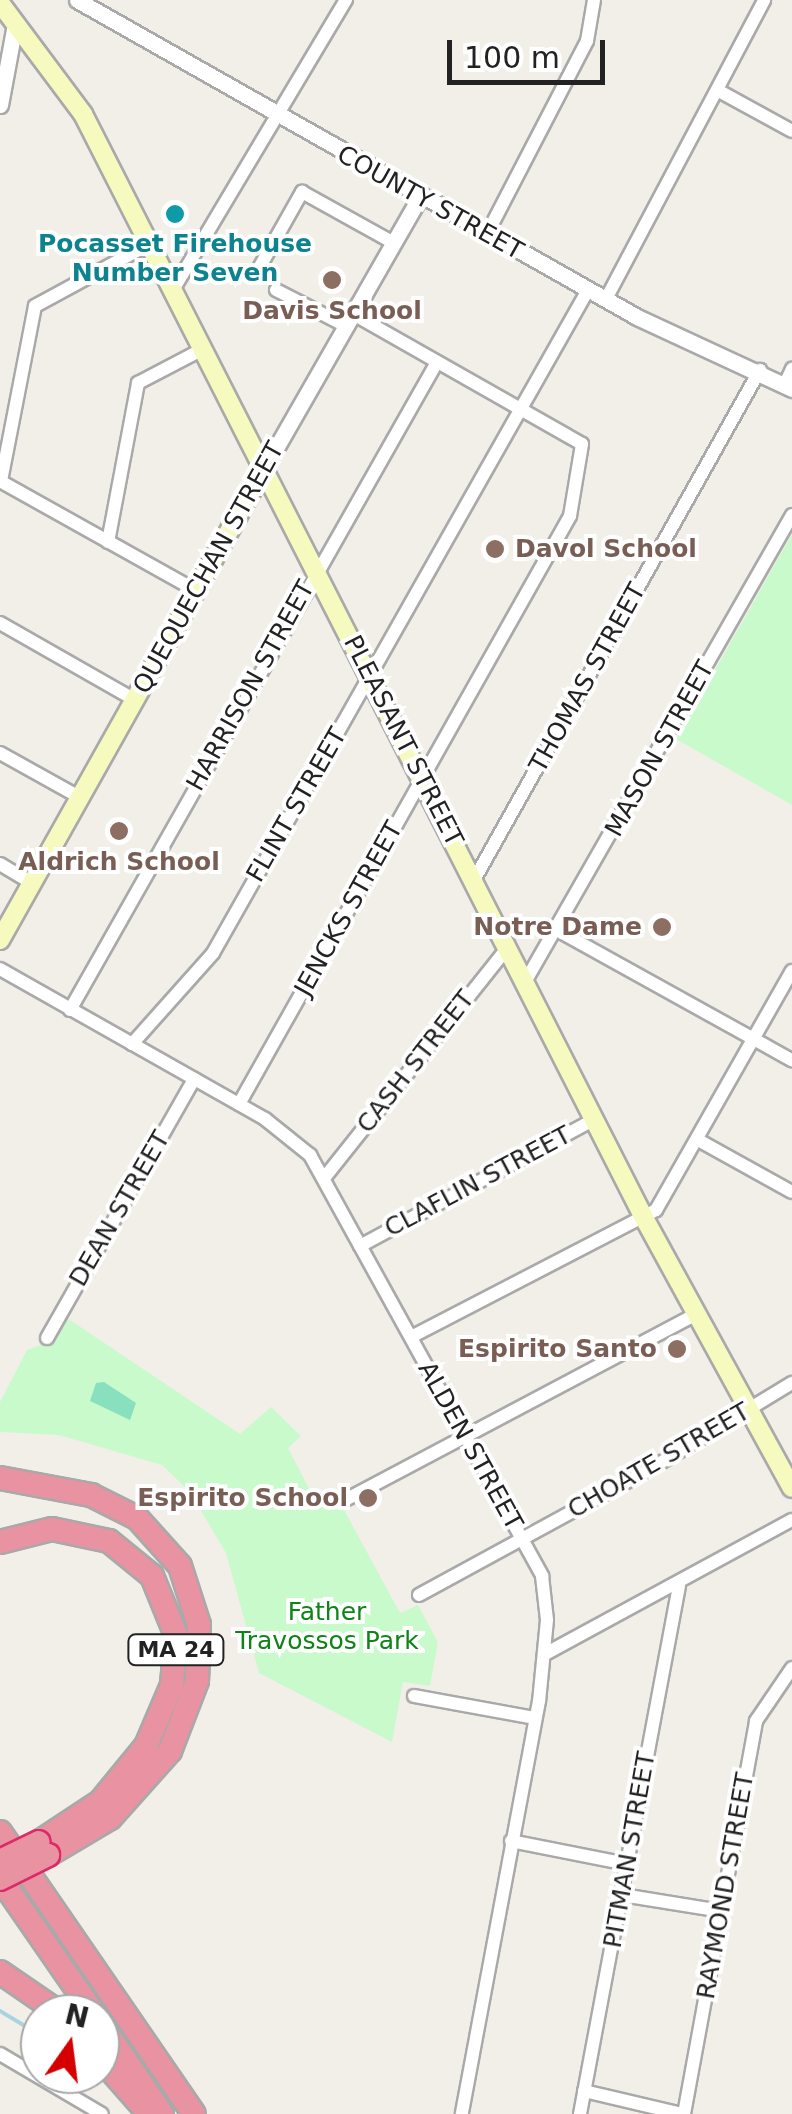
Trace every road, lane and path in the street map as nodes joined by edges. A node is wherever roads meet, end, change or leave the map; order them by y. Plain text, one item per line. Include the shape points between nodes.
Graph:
1 (20, 0) edge
2 (77, 0) edge
3 (346, 0) edge
4 (594, 0) edge
5 (764, 0) edge
6 (0, 3) edge
7 (15, 24) junction
8 (719, 90) junction
9 (0, 105) edge
10 (275, 117) junction
11 (792, 131) edge
12 (420, 197) junction
13 (487, 234) junction
14 (394, 243) junction
15 (150, 244) junction
16 (258, 270) dead end
17 (173, 290) junction
18 (276, 290) dead end
19 (588, 290) junction
20 (606, 300) junction
21 (350, 320) junction
22 (203, 349) junction
23 (436, 364) junction
24 (760, 370) junction
25 (790, 381) edge
26 (520, 411) junction
27 (264, 470) junction
28 (1, 481) edge
29 (792, 515) edge
30 (108, 542) junction
31 (316, 570) junction
32 (196, 590) junction
33 (0, 623) edge
34 (371, 677) junction
35 (135, 700) junction
36 (0, 753) edge
37 (421, 777) junction
38 (79, 798) junction
39 (0, 864) edge
40 (474, 880) junction
41 (32, 883) junction
42 (558, 930) junction
43 (0, 940) edge
44 (508, 947) junction
45 (0, 968) edge
46 (792, 971) edge
47 (525, 982) junction
48 (786, 996) edge
49 (70, 1010) junction
50 (755, 1039) junction
51 (132, 1044) junction
52 (792, 1060) edge
53 (194, 1080) junction
54 (239, 1104) junction
55 (595, 1119) junction
56 (698, 1140) junction
57 (325, 1177) junction
58 (792, 1192) edge
59 (644, 1216) junction
60 (360, 1246) junction
61 (696, 1314) junction
62 (411, 1337) junction
63 (46, 1338) dead end
64 (792, 1383) edge
65 (748, 1409) junction
66 (468, 1439) junction
67 (0, 1478) edge
68 (792, 1488) edge
69 (347, 1499) dead end
70 (792, 1520) edge
71 (522, 1540) junction
72 (0, 1542) edge
73 (679, 1586) junction
74 (420, 1595) dead end
75 (545, 1654) junction
76 (792, 1668) edge
77 (414, 1696) dead end
78 (535, 1718) junction
79 (1, 1840) edge
80 (511, 1842) junction
81 (43, 1848) junction
82 (627, 1864) junction
83 (0, 1878) edge
84 (622, 1895) junction
85 (721, 1911) junction
86 (0, 1972) edge
87 (32, 1994) edge
88 (80, 1994) edge
89 (120, 2052) edge
90 (0, 2054) edge
91 (120, 2081) edge
92 (584, 2091) junction
93 (102, 2114) edge
94 (148, 2114) edge
95 (162, 2114) edge
96 (194, 2114) edge
97 (462, 2114) edge
98 (580, 2114) edge
99 (683, 2114) edge

1 - 7 main road
2 - 10 street, COUNTY STREET
3 - 10 street
4 - 13 street via 587,41
5 - 8 street
6 - 7 main road, PLEASANT STREET
7 - 9 street
7 - 15 main road, PLEASANT STREET via 83,114
8 - 11 street
8 - 20 street
10 - 12 street, COUNTY STREET
10 - 17 street
12 - 13 street, COUNTY STREET
12 - 14 street, QUEQUECHAN STREET
13 - 19 street, COUNTY STREET
14 - 16 street via 302,192
14 - 21 street, QUEQUECHAN STREET
15 - 17 main road, PLEASANT STREET
15 - 28 street via 35,306
17 - 22 main road, PLEASANT STREET
18 - 21 street
19 - 20 street, COUNTY STREET
19 - 26 street, FLINT STREET
20 - 24 street, COUNTY STREET
21 - 23 street
21 - 27 street, QUEQUECHAN STREET
22 - 27 main road, PLEASANT STREET
22 - 30 street via 138,383
23 - 26 street
23 - 31 street, HARRISON STREET
24 - 25 street, COUNTY STREET
24 - 40 street, THOMAS STREET
26 - 34 street, FLINT STREET
26 - 37 street, JENCKS STREET via 582,444 570,516
27 - 31 main road, PLEASANT STREET
27 - 32 main road, QUEQUECHAN STREET
28 - 30 street
29 - 42 street, MASON STREET
30 - 32 street
31 - 34 main road, PLEASANT STREET
31 - 49 street, HARRISON STREET
32 - 35 main road, QUEQUECHAN STREET
33 - 35 street
34 - 37 main road, PLEASANT STREET
34 - 51 street, FLINT STREET via 213,953
35 - 38 main road, QUEQUECHAN STREET
36 - 38 street
37 - 40 main road, PLEASANT STREET
37 - 54 street, JENCKS STREET
38 - 41 main road, QUEQUECHAN STREET
39 - 41 street
40 - 44 main road, PLEASANT STREET
41 - 43 main road, QUEQUECHAN STREET
42 - 47 street, MASON STREET
42 - 50 street
44 - 47 main road, PLEASANT STREET
44 - 57 street, CASH STREET
45 - 49 street, ALDEN STREET
46 - 48 street
47 - 55 main road, PLEASANT STREET
48 - 50 street
49 - 51 street, ALDEN STREET
50 - 52 street
50 - 56 street
51 - 53 street, ALDEN STREET
53 - 54 street, ALDEN STREET
53 - 63 street, DEAN STREET
54 - 57 street, ALDEN STREET via 294,1139
55 - 59 main road, PLEASANT STREET
55 - 60 street, CLAFLIN STREET
56 - 58 street
56 - 59 street via 656,1210
57 - 60 street, ALDEN STREET
59 - 61 main road, PLEASANT STREET
59 - 62 street
60 - 62 street, ALDEN STREET
61 - 65 main road, PLEASANT STREET
61 - 66 street
62 - 66 street, ALDEN STREET
64 - 65 street, CHOATE STREET
65 - 68 main road, PLEASANT STREET
65 - 71 street, CHOATE STREET
66 - 69 street
66 - 71 street, ALDEN STREET
67 - 81 highway via 91,1495 137,1518 180,1566 199,1625 198,1680 170,1751 110,1818
70 - 73 street
71 - 74 street, CHOATE STREET
71 - 75 street, ALDEN STREET via 544,1582
72 - 81 highway, MA 24 via 52,1529 109,1541 152,1576 176,1634 172,1685 146,1746 100,1802
73 - 75 street
73 - 82 street, PITMAN STREET
75 - 78 street, ALDEN STREET
76 - 85 street, RAYMOND STREET via 756,1722
77 - 78 street
78 - 80 street, ALDEN STREET
79 - 81 highway, MA 24, bridge
79 - 96 highway
80 - 82 street
80 - 97 street, ALDEN STREET
81 - 83 highway, bridge
82 - 84 street, PITMAN STREET
83 - 88 highway
84 - 85 street
84 - 92 street, PITMAN STREET
85 - 99 street, RAYMOND STREET
86 - 87 highway
89 - 95 highway
90 - 93 street
91 - 94 highway
92 - 98 street, PITMAN STREET
92 - 99 street

